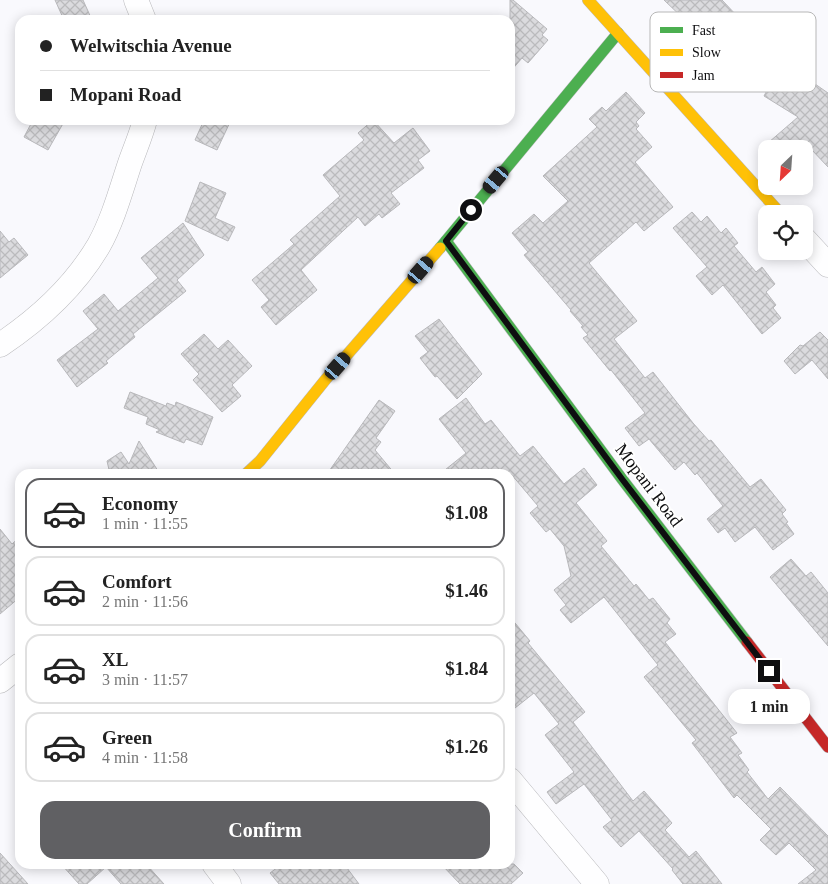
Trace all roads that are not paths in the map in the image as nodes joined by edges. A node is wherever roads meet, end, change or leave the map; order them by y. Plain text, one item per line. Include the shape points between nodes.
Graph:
1 (136, 0) edge
2 (588, 0) edge
3 (142, 15) edge
4 (618, 33) junction
5 (650, 69) edge
6 (671, 92) edge
7 (143, 125) edge
8 (773, 205) edge
9 (446, 241) junction
10 (813, 248) edge
11 (828, 265) edge
12 (0, 345) edge
13 (253, 469) edge
14 (15, 668) edge
15 (0, 681) edge
16 (828, 748) edge
17 (515, 786) edge
18 (218, 869) edge
19 (230, 884) edge
20 (597, 884) edge

1 - 3 street
2 - 4 street
4 - 5 street
4 - 9 street
6 - 8 street
7 - 12 street via 100,244 81,273 57,300
9 - 13 street
9 - 16 street, Mopani Road
10 - 11 street
14 - 15 street
17 - 20 street
18 - 19 street

